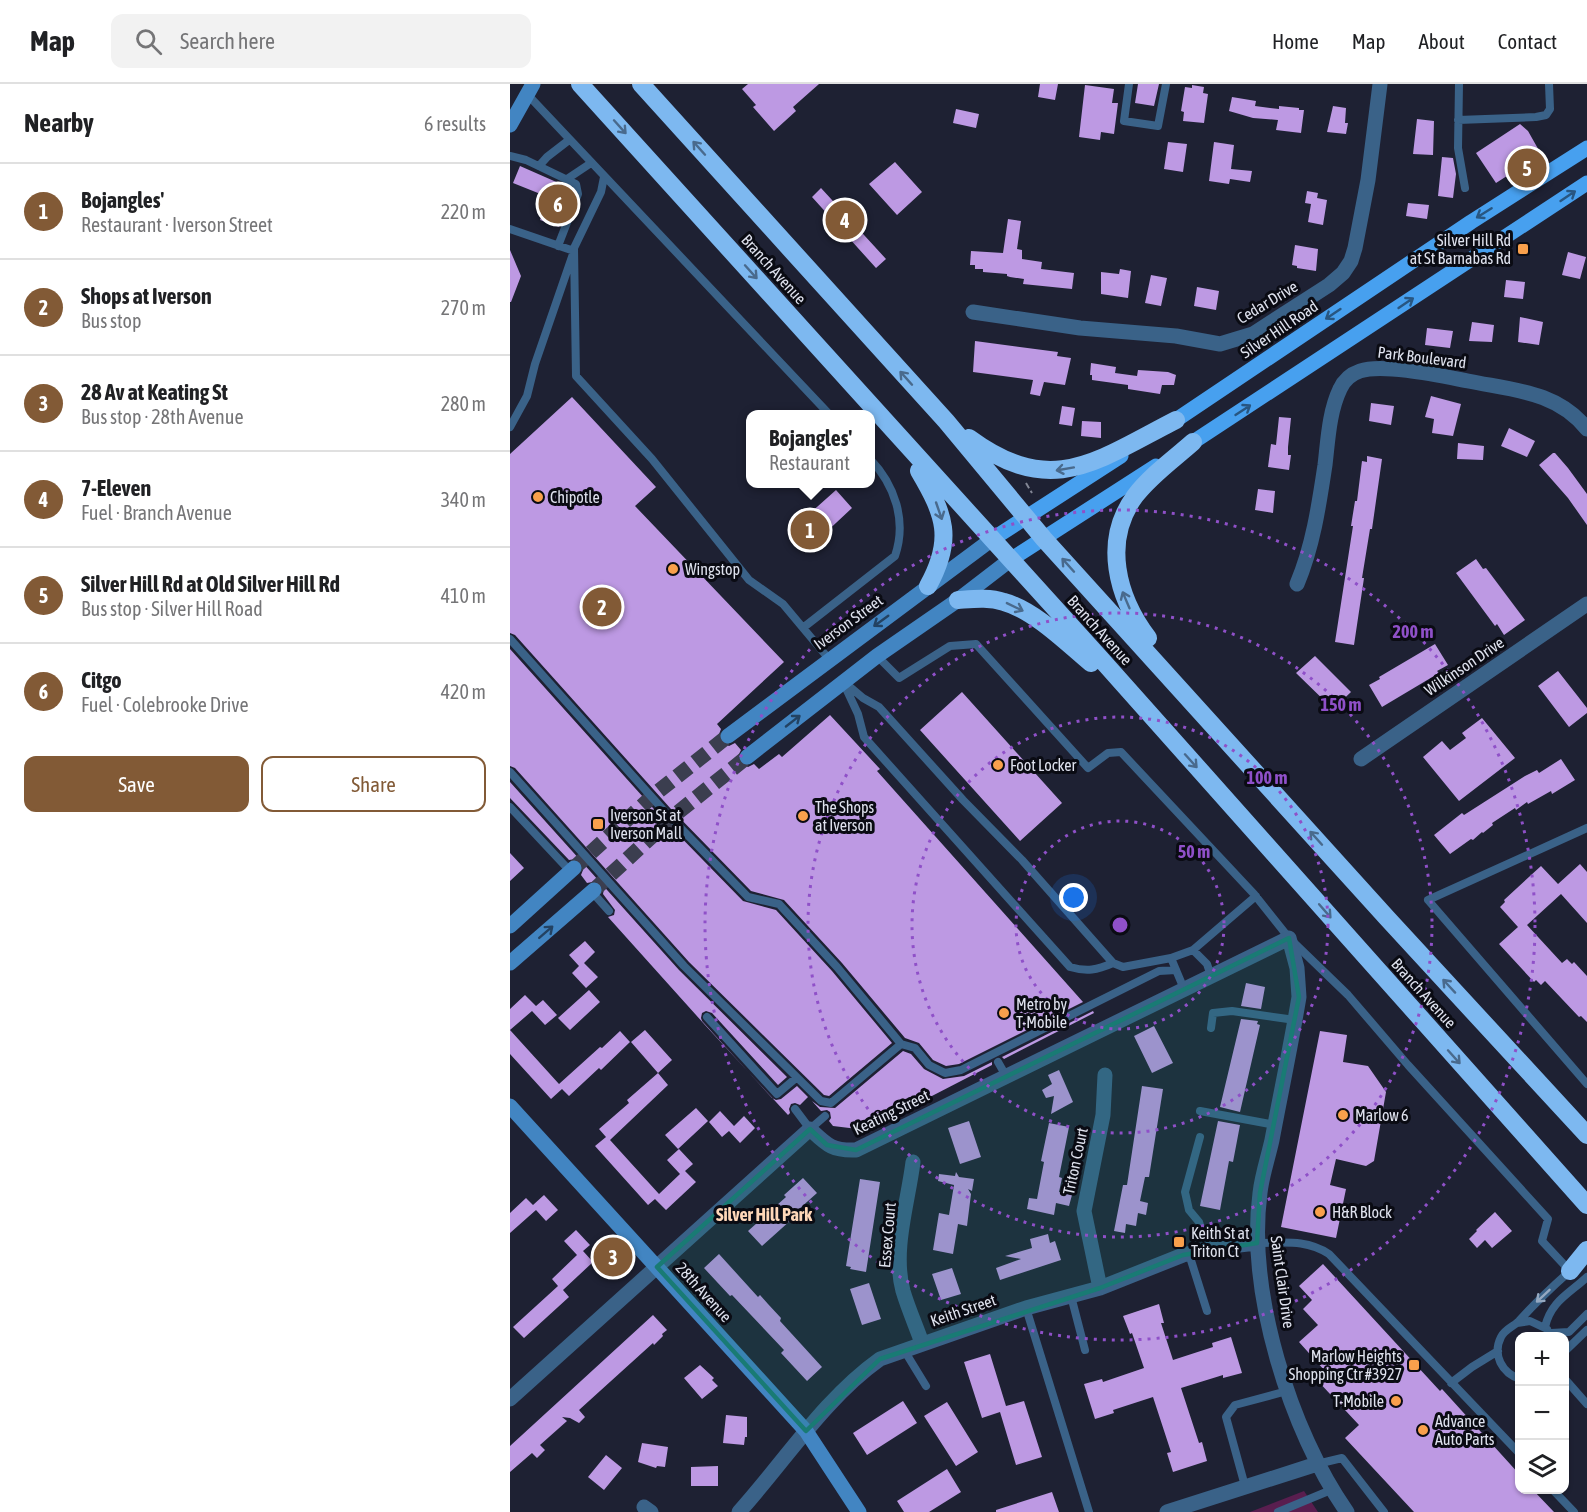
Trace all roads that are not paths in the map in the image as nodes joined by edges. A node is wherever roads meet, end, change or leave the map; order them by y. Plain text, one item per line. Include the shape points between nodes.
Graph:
1 (580, 84) edge
2 (641, 84) edge
3 (1129, 84) edge
4 (1166, 84) edge
5 (1380, 84) edge
6 (1459, 84) edge
7 (1549, 84) edge
8 (530, 89) edge
9 (1458, 120) junction
10 (510, 125) edge
11 (569, 140) junction
12 (1587, 148) edge
13 (510, 156) edge
14 (591, 163) junction
15 (539, 166) junction
16 (604, 177) junction
17 (567, 179) junction
18 (1587, 183) edge
19 (1465, 188) dead end
20 (510, 229) edge
21 (558, 246) junction
22 (574, 251) junction
23 (973, 312) dead end
24 (825, 410) edge
25 (875, 410) edge
26 (875, 410) edge
27 (1176, 420) junction
28 (946, 421) junction
29 (510, 427) edge
30 (1587, 429) edge
31 (902, 440) junction
32 (1193, 442) junction
33 (875, 464) edge
34 (1026, 516) junction
35 (1044, 539) junction
36 (991, 540) junction
37 (1010, 560) junction
38 (1297, 584) dead end
39 (928, 586) junction
40 (958, 600) junction
41 (1587, 604) edge
42 (804, 627) junction
43 (510, 639) edge
44 (877, 656) junction
45 (829, 659) junction
46 (843, 681) junction
47 (1140, 703) junction
48 (1207, 717) junction
49 (728, 736) tunnel mouth
50 (747, 757) tunnel mouth
51 (1361, 759) dead end
52 (510, 772) edge
53 (510, 807) edge
54 (1587, 828) edge
55 (572, 870) joint
56 (593, 891) joint
57 (1256, 896) junction
58 (609, 911) dead end
59 (510, 926) edge
60 (1289, 938) junction
61 (1193, 950) junction
62 (1171, 958) junction
63 (510, 963) edge
64 (1113, 963) junction
65 (1176, 970) junction
66 (1211, 976) junction
67 (1184, 989) junction
68 (707, 1017) dead end
69 (1295, 1020) junction
70 (1211, 1028) dead end
71 (901, 1044) junction
72 (998, 1062) dead end
73 (1105, 1075) dead end
74 (1531, 1075) junction
75 (1006, 1076) junction
76 (796, 1078) junction
77 (1587, 1084) edge
78 (510, 1106) edge
79 (795, 1109) dead end
80 (1200, 1111) dead end
81 (825, 1116) dead end
82 (1275, 1125) junction
83 (810, 1129) junction
84 (1587, 1135) edge
85 (1200, 1137) dead end
86 (1587, 1151) edge
87 (913, 1162) dead end
88 (1581, 1199) edge
89 (1587, 1220) edge
90 (1257, 1243) junction
91 (1208, 1249) junction
92 (1587, 1250) edge
93 (1190, 1254) junction
94 (657, 1267) junction
95 (1570, 1271) junction
96 (1587, 1277) edge
97 (1100, 1288) junction
98 (1071, 1296) junction
99 (1026, 1308) junction
100 (1207, 1311) dead end
101 (1587, 1314) edge
102 (1518, 1323) junction
103 (1587, 1330) edge
104 (1550, 1332) edge
105 (1569, 1332) edge
106 (922, 1343) junction
107 (1569, 1347) edge
108 (904, 1350) junction
109 (1085, 1350) dead end
110 (1498, 1351) junction
111 (1515, 1377) edge
112 (1450, 1383) junction
113 (1569, 1384) edge
114 (926, 1386) dead end
115 (1287, 1391) junction
116 (510, 1399) edge
117 (1587, 1404) edge
118 (806, 1431) junction
119 (1515, 1449) edge
120 (1317, 1464) junction
121 (1245, 1486) junction
122 (1331, 1490) junction
123 (1556, 1494) edge
124 (1290, 1510) edge
125 (740, 1512) edge
126 (859, 1512) edge
127 (1089, 1512) edge
128 (1167, 1512) edge
129 (1278, 1512) edge
130 (1347, 1512) edge
131 (1384, 1512) edge
132 (1574, 1512) edge

1 -> 25 highway, Branch Avenue
28 -> 2 highway, Branch Avenue
3 - 4 lane via 1124,121 1158,126
5 - 23 street, Cedar Drive via 1368,180 1351,261 1329,285 1253,334 1220,344
6 - 9 lane
7 - 9 lane via 1550,108 1546,115
8 - 10 main road
8 - 11 lane
9 - 19 lane
11 - 14 lane
11 - 15 lane
12 -> 27 main road, Silver Hill Road
13 - 15 lane
14 - 16 lane
14 - 17 lane
15 - 17 lane
16 - 22 lane
16 - 24 lane
17 - 21 lane via 576,184 578,194
32 -> 18 main road
20 - 21 lane
21 - 22 lane
22 - 29 lane via 527,396
22 - 42 lane via 576,376 652,459 749,580 783,604
26 -> 31 highway, Branch Avenue
27 -> 28 highway via 1095,461 1069,469 1041,471 994,455
27 - 34 main road, Silver Hill Road
28 - 34 highway, Branch Avenue
30 - 38 street, Park Boulevard via 1560,404 1538,395 1396,370 1372,368 1350,376 1340,389 1331,414 1308,556
31 - 36 highway, Branch Avenue
31 -> 39 highway via 942,518 939,566
32 - 35 main road
48 -> 32 highway via 1136,622 1120,584 1116,561 1120,527 1135,497
33 - 42 lane via 891,487 900,518 895,556
34 - 35 highway, Branch Avenue
34 - 36 main road, Silver Hill Road
35 - 37 main road
48 -> 35 highway, Branch Avenue
36 - 37 highway, Branch Avenue
36 - 39 main road, Iverson Street
37 - 40 main road
37 - 47 highway, Branch Avenue
39 -> 45 main road, Iverson Street
40 - 44 main road
40 -> 47 highway via 984,598 1014,605
41 - 51 street, Wilkinson Drive
42 - 45 lane
43 - 71 lane via 666,813 748,897 779,904
44 - 46 main road
44 - 57 lane via 899,678 950,646 976,644 1088,768 1108,753 1121,752
45 - 49 main road, Iverson Street
50 -> 46 main road
46 - 64 lane via 879,707
46 - 64 lane via 864,737 1070,967 1097,970
47 -> 88 highway, Branch Avenue
74 -> 48 highway, Branch Avenue
52 - 76 lane via 684,966
53 - 55 lane
54 - 77 lane via 1428,900
55 - 59 main road
56 - 58 lane
63 -> 56 main road
57 - 60 lane
57 - 61 lane
60 - 66 street, Keating Street
60 - 69 street, Saint Clair Drive via 1299,985
60 - 95 lane via 1348,995 1548,1219 1542,1241
61 - 62 lane
61 - 66 lane via 1207,964
62 - 64 lane via 1123,967
62 - 65 lane
65 - 67 lane
65 - 71 lane via 1159,971 961,1070 945,1073 929,1065 915,1048
66 - 67 street, Keating Street
67 - 75 street, Keating Street
68 - 76 lane via 777,1094
69 - 70 lane via 1232,1011 1214,1013
69 - 82 street, Saint Clair Drive
71 - 76 lane via 831,1103 821,1101
72 - 75 lane
73 - 97 street, Triton Court via 1103,1115 1084,1211
74 - 84 highway, Branch Avenue
74 - 86 highway
75 - 83 street, Keating Street via 856,1150 827,1145
78 - 94 main road, 28th Avenue
79 - 83 lane
80 - 82 lane
81 - 83 lane
82 - 90 street, Saint Clair Drive via 1260,1193
83 - 94 street
85 - 91 lane via 1185,1192 1189,1210 1199,1222
87 - 106 street, Essex Court via 900,1266 903,1290
88 - 89 highway, Branch Avenue
90 - 91 street, Keith Street
90 - 112 lane via 1298,1243 1317,1246 1329,1254
90 - 115 street, Saint Clair Drive via 1264,1297
91 - 93 street, Keith Street
92 - 95 highway
93 - 97 street, Keith Street
93 - 100 lane
94 - 116 street
94 - 118 main road, 28th Avenue
95 -> 102 lane
96 - 104 lane via 1553,1306 1548,1314
97 - 98 street, Keith Street
98 - 99 street, Keith Street
98 - 109 lane
99 - 106 street, Keith Street
99 - 127 lane
101 - 105 lane
102 - 104 lane via 1530,1321
102 - 110 lane via 1500,1339
103 - 107 lane
106 - 108 street, Keith Street
108 - 114 lane
108 - 118 street, Keith Street via 863,1371
110 - 111 lane via 1502,1366
110 - 112 lane
112 - 119 lane
113 - 117 lane
115 - 120 street, Saint Clair Drive
115 - 121 lane via 1235,1405 1226,1417
118 - 125 street, Keith Street
118 - 126 main road, 28th Avenue
120 - 121 street
120 - 122 street, Saint Clair Drive
120 - 131 lane via 1342,1458
121 - 128 street
122 - 124 lane
122 - 130 street, Saint Clair Drive
123 - 132 lane
124 - 129 lane

